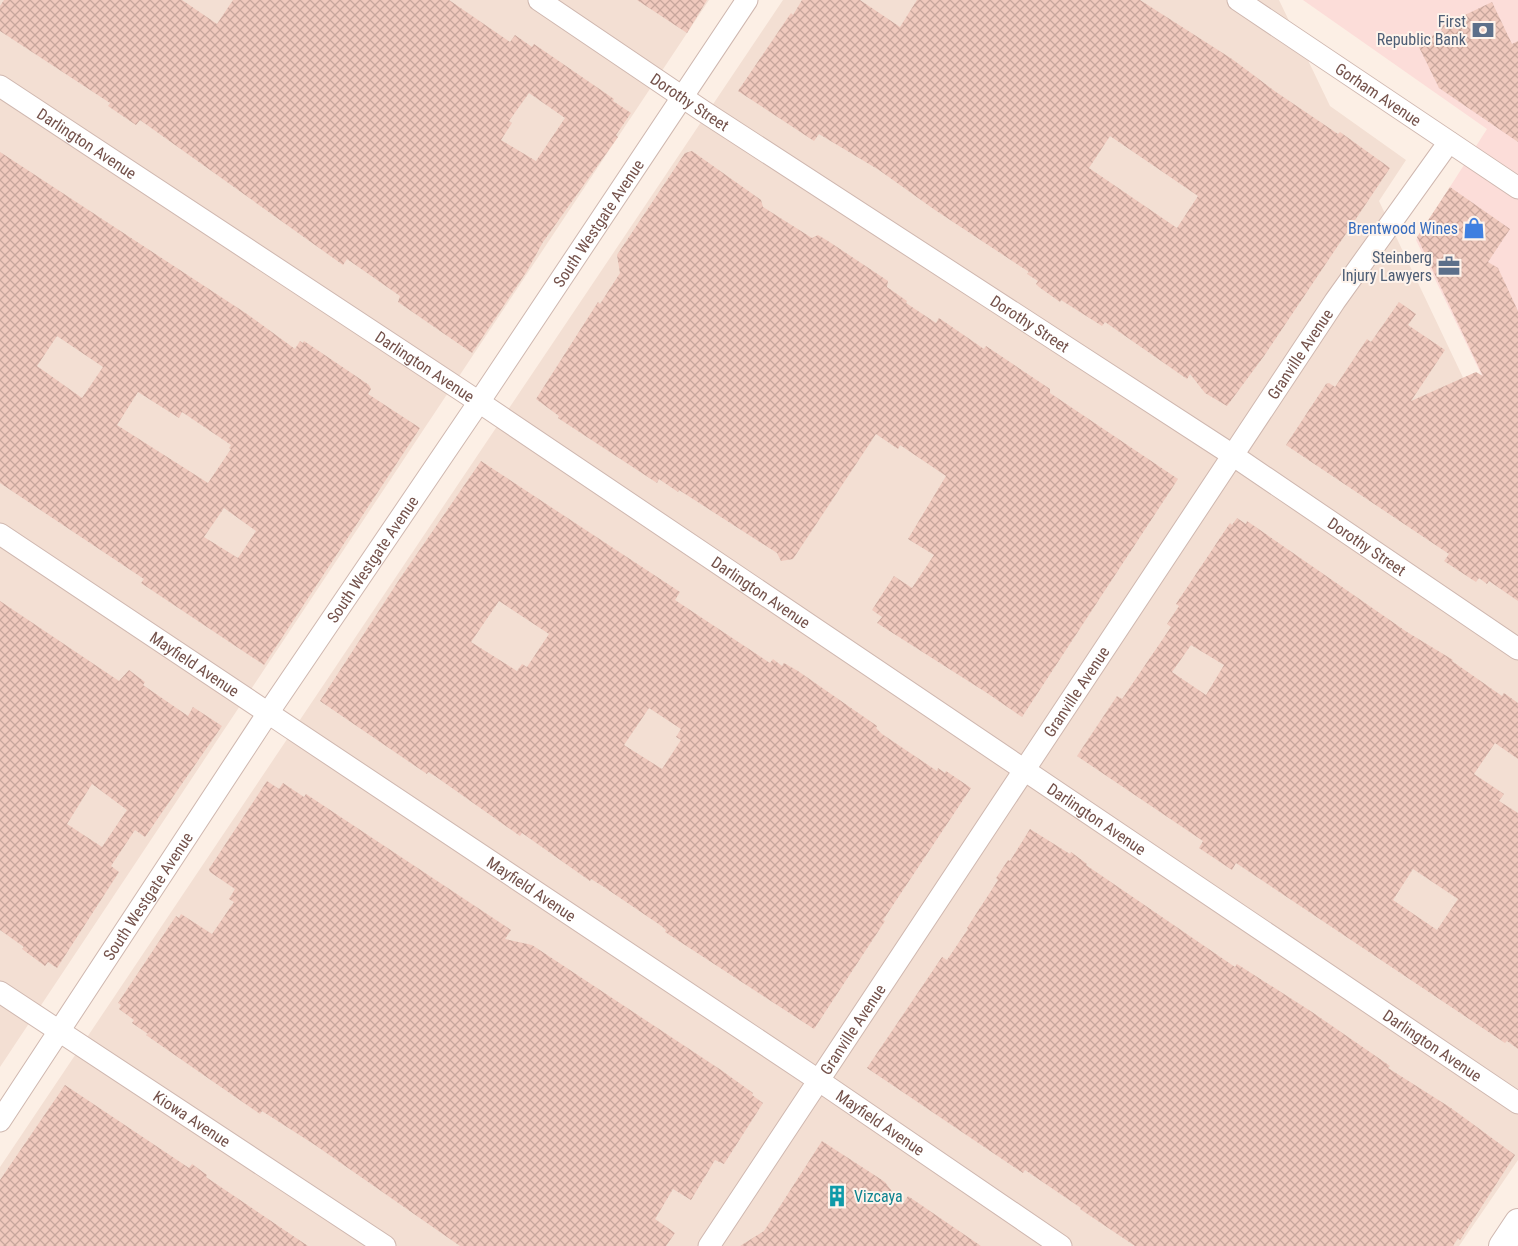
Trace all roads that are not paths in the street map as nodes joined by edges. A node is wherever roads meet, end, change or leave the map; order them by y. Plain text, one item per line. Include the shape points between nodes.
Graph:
1 (539, 0) edge
2 (747, 0) edge
3 (1238, 0) edge
4 (0, 86) edge
5 (683, 98) junction
6 (1449, 142) junction
7 (1518, 188) edge
8 (479, 402) junction
9 (1234, 456) junction
10 (0, 534) edge
11 (1518, 649) edge
12 (268, 713) junction
13 (1024, 770) junction
14 (0, 992) edge
15 (59, 1031) junction
16 (818, 1080) junction
17 (1518, 1104) edge
18 (0, 1121) edge
19 (1518, 1222) edge
20 (384, 1246) edge
21 (709, 1246) edge
22 (1061, 1246) edge
23 (1502, 1246) edge

1 - 5 street, Dorothy Street
2 - 5 street, South Westgate Avenue
3 - 6 street, Gorham Avenue
4 - 8 street, Darlington Avenue
5 - 8 street, South Westgate Avenue
5 - 9 street, Dorothy Street
6 - 7 street, Gorham Avenue
6 - 9 street, Granville Avenue via 1335,301
8 - 12 street, South Westgate Avenue
8 - 13 street, Darlington Avenue
9 - 11 street, Dorothy Street
9 - 13 street, Granville Avenue
10 - 12 street, Mayfield Avenue
12 - 15 street, South Westgate Avenue
12 - 16 street, Mayfield Avenue
13 - 16 street, Granville Avenue
13 - 17 street, Darlington Avenue
14 - 15 street, Kiowa Avenue
15 - 18 street, South Westgate Avenue
15 - 20 street, Kiowa Avenue
16 - 21 street, Granville Avenue
16 - 22 street, Mayfield Avenue
19 - 23 street

